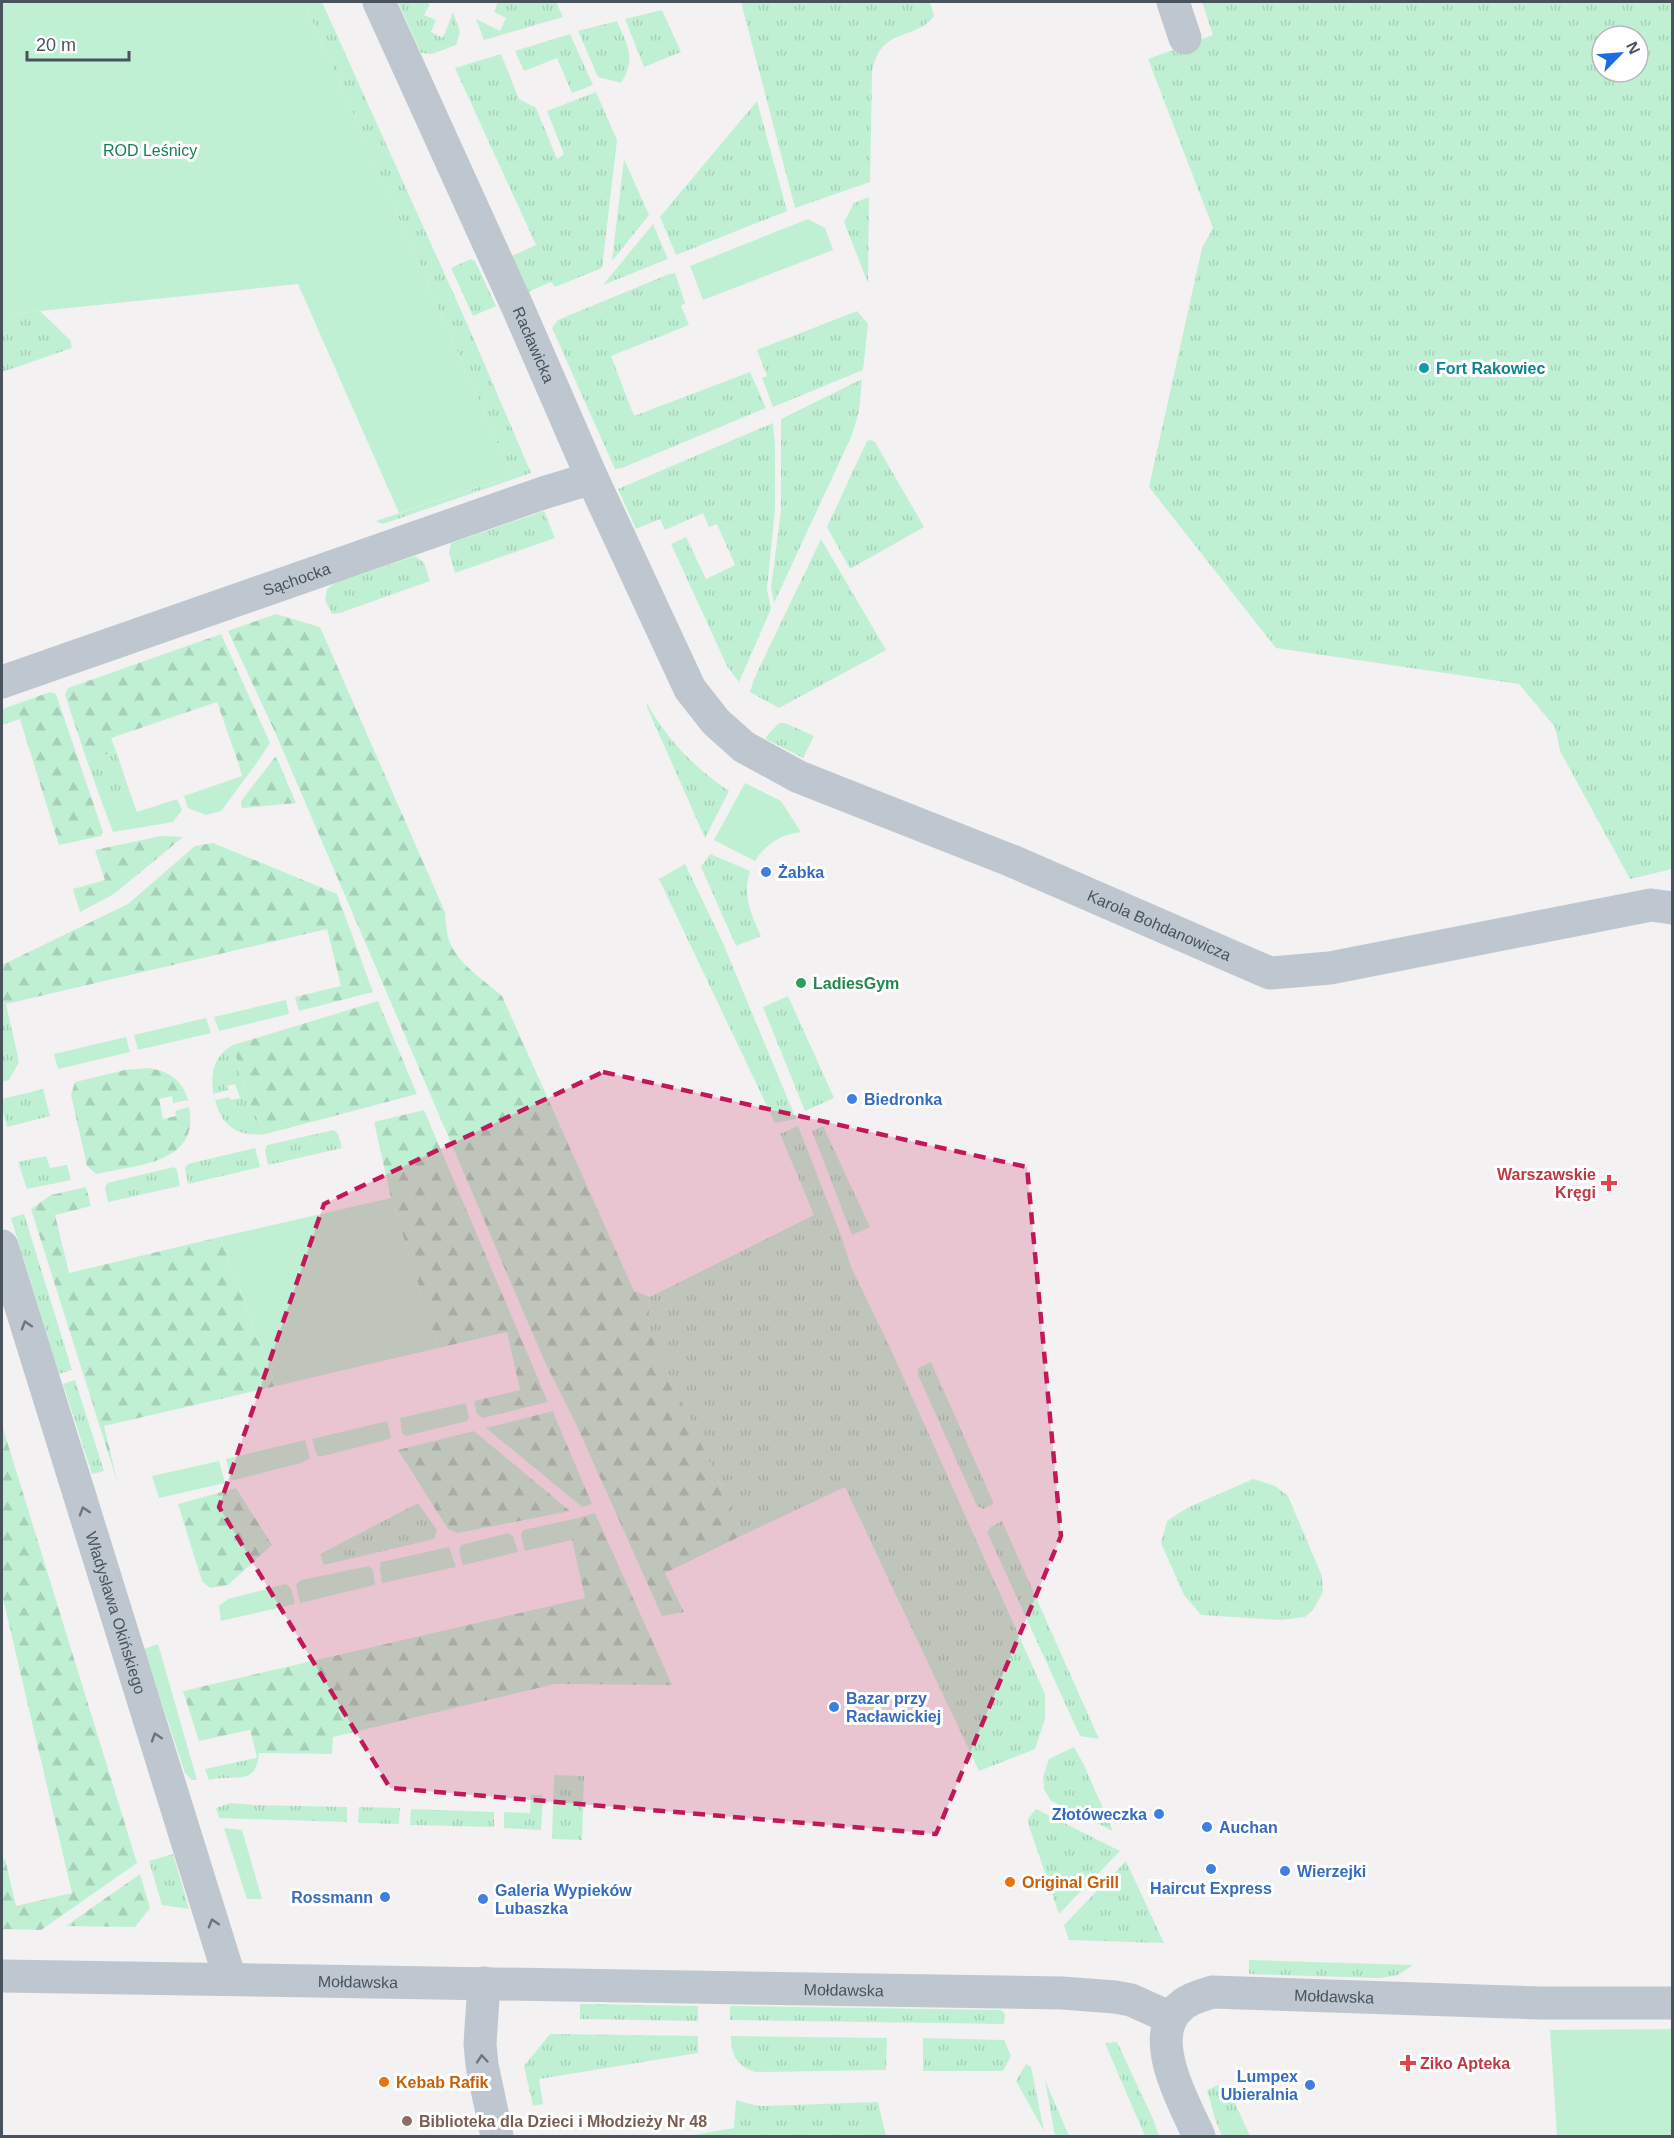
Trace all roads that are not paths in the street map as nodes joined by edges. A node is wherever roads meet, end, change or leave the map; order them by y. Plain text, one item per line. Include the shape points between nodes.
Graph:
1 (379, 2) edge
2 (1173, 2) edge
3 (1185, 38) dead end
4 (592, 478) junction
5 (2, 682) edge
6 (690, 689) joint
7 (1672, 908) edge
8 (2, 1246) edge
9 (2, 1976) edge
10 (230, 1979) junction
11 (484, 1983) junction
12 (1672, 2003) edge
13 (1171, 2018) junction
14 (497, 2136) edge
15 (1199, 2136) edge

1 - 4 street, Racławicka
2 - 3 street
4 - 5 street, Sąchocka
4 - 6 street, Racławicka
6 - 7 street, Karola Bohdanowicza via 716,722 744,747 799,777 1012,861 1270,973 1330,968 1651,905
10 -> 8 street, Władysława Okińskiego
9 - 10 street, Mołdawska
10 - 11 street, Mołdawska
11 - 13 street, Mołdawska via 1062,1993 1123,1998
14 -> 11 street via 480,2044
12 - 13 street, Mołdawska via 1540,2003 1227,1991 1191,1999
13 - 15 street via 1166,2042 1172,2076

